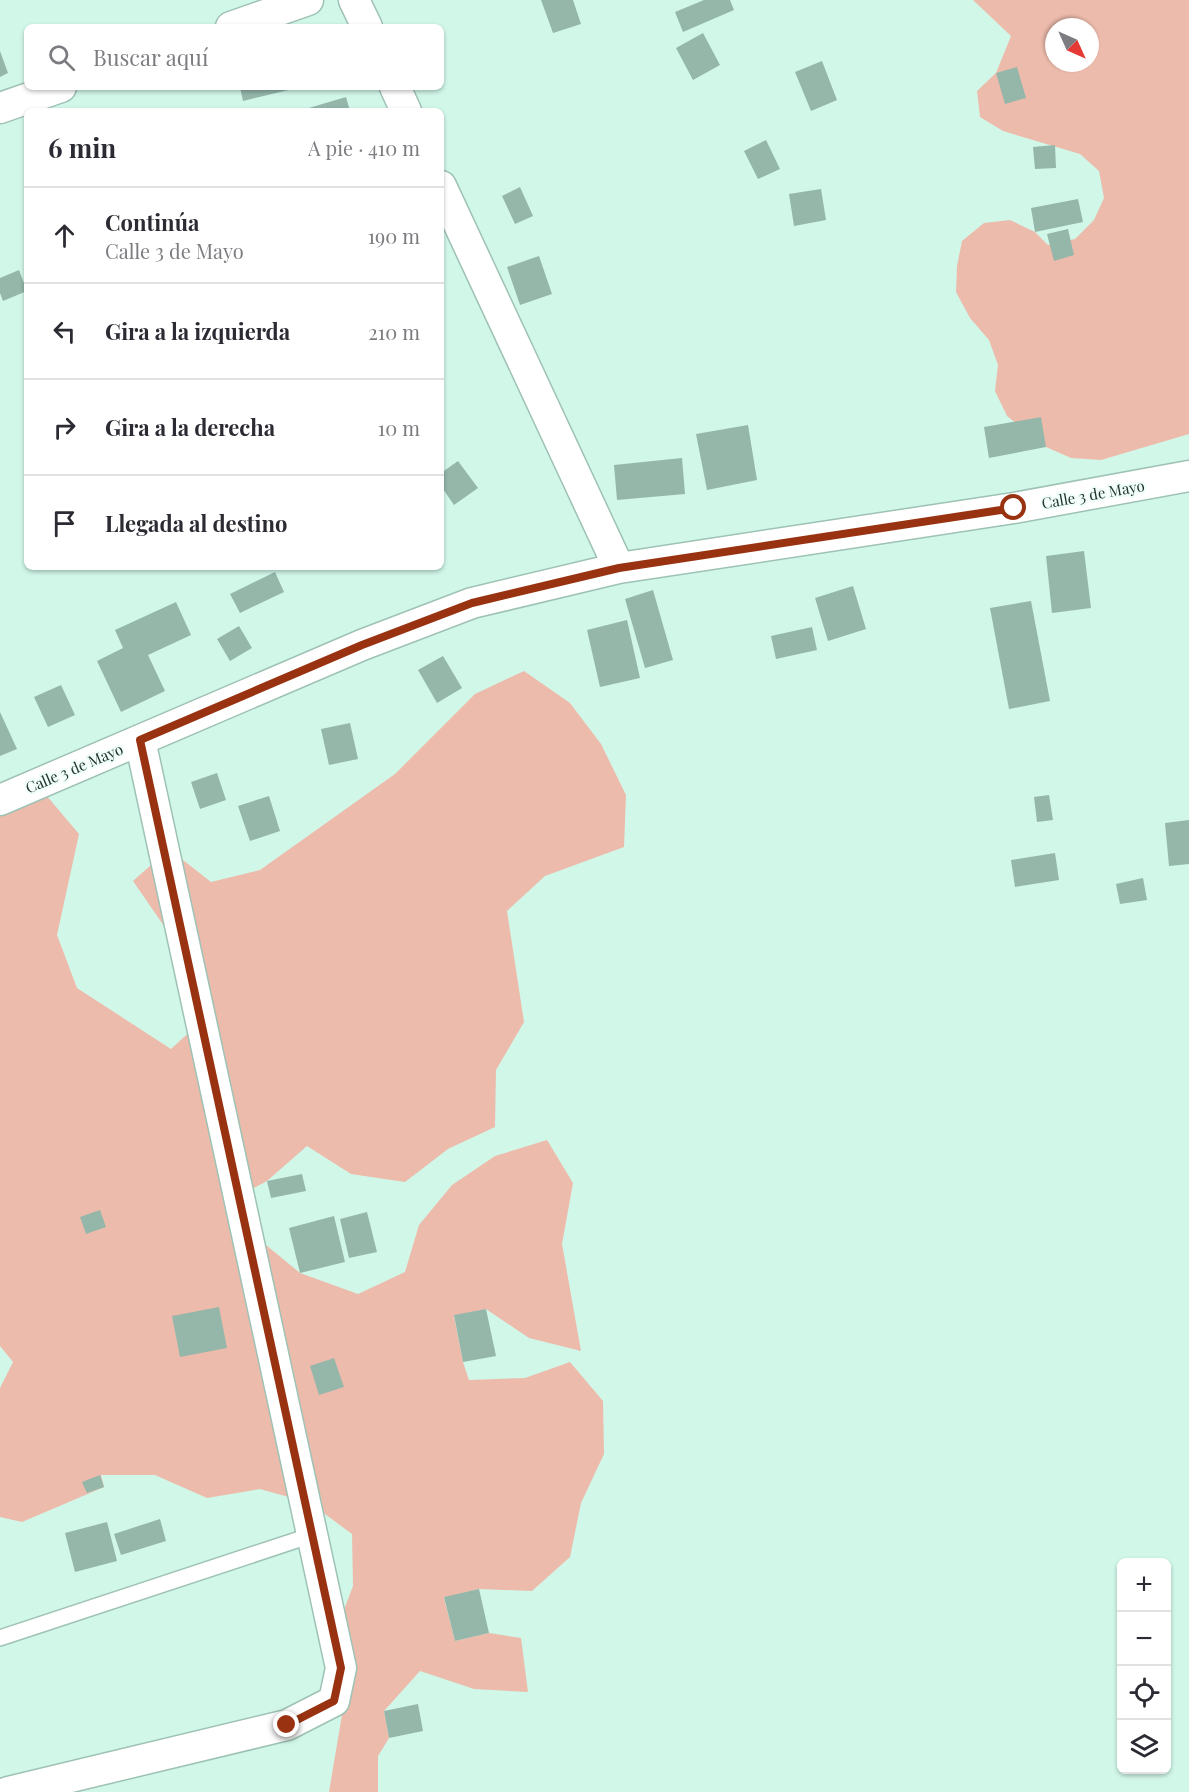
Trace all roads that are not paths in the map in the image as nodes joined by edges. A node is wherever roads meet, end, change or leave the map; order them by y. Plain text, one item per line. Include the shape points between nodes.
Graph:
1 (308, 0) edge
2 (354, 0) edge
3 (240, 24) edge
4 (366, 24) edge
5 (52, 90) edge
6 (396, 90) edge
7 (0, 108) edge
8 (405, 108) edge
9 (444, 192) edge
10 (1189, 476) edge
11 (619, 568) junction
12 (140, 740) junction
13 (0, 800) edge
14 (312, 1535) junction
15 (0, 1638) edge
16 (8, 1792) edge

1 - 3 street
2 - 4 street
5 - 7 street
6 - 8 street
9 - 11 street
10 - 11 street, Calle 3 de Mayo via 1014,508
11 - 12 street, Calle 3 de Mayo via 472,603 362,645
12 - 13 street, Calle 3 de Mayo
12 - 14 street
14 - 15 lane
14 - 16 street via 341,1668 334,1701 287,1725

